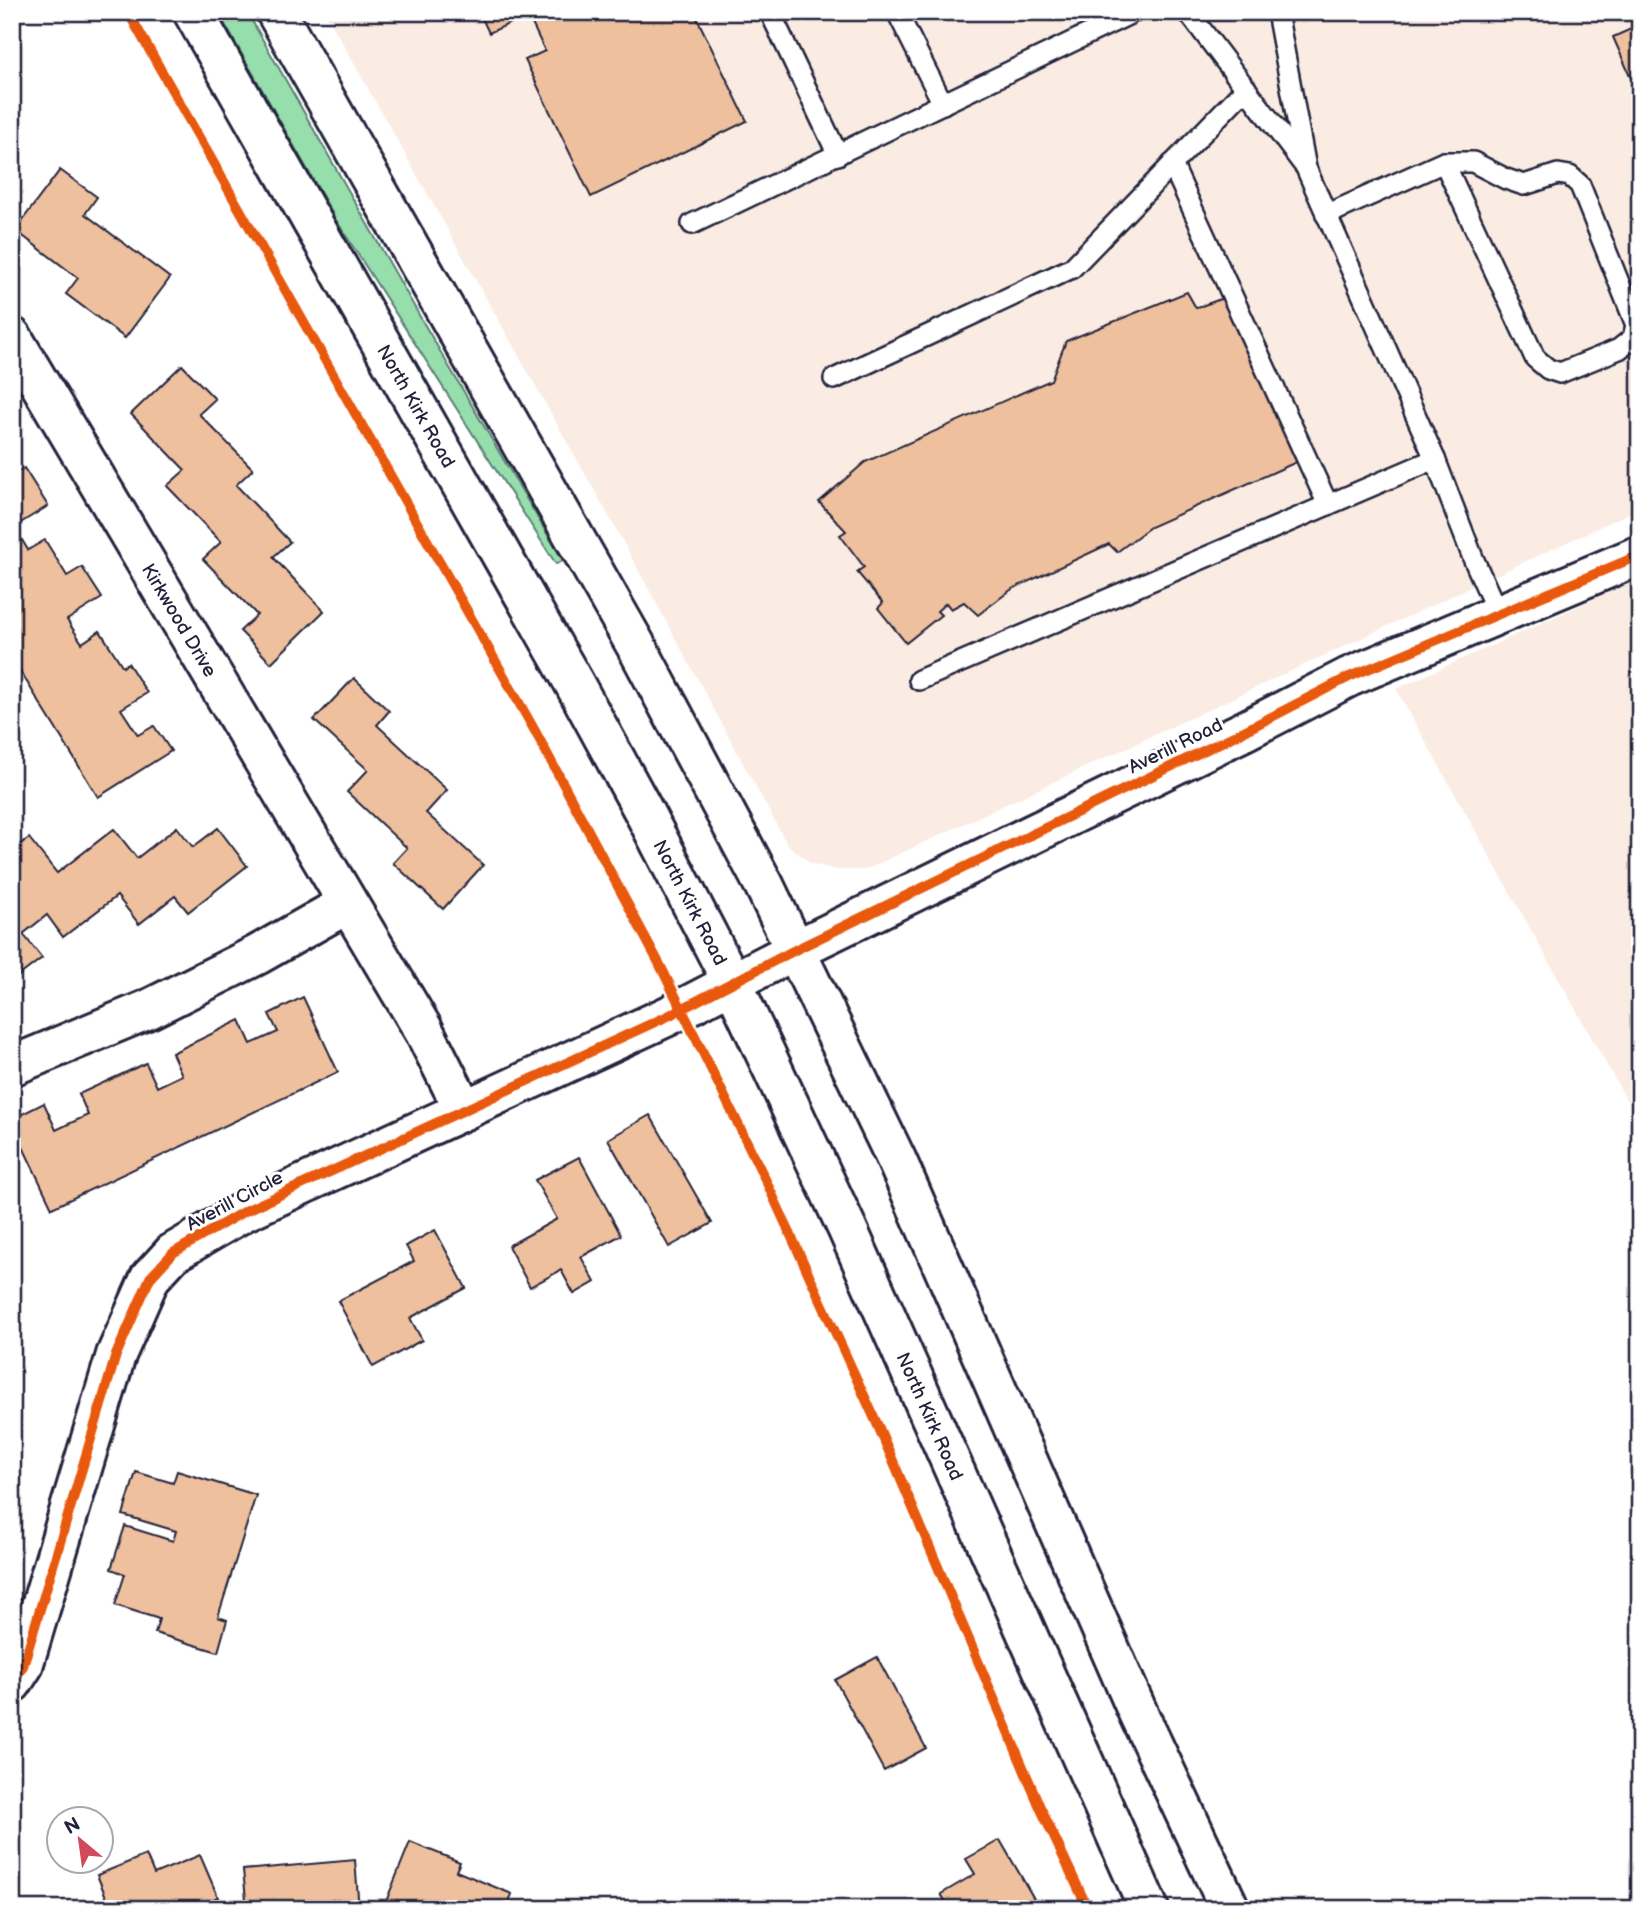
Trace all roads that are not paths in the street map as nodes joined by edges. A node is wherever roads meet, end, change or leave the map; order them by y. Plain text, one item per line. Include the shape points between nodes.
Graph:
1 (192, 12) edge
2 (276, 12) edge
3 (770, 12) edge
4 (897, 12) edge
5 (1134, 12) edge
6 (1188, 12) edge
7 (1277, 12) edge
8 (1245, 88) junction
9 (943, 104) junction
10 (838, 155) junction
11 (1444, 162) junction
12 (1172, 164) junction
13 (1306, 168) junction
14 (1326, 215) junction
15 (692, 225) dead end
16 (12, 337) edge
17 (834, 379) dead end
18 (1435, 459) junction
19 (1328, 505) junction
20 (1640, 555) edge
21 (1499, 616) junction
22 (919, 680) dead end
23 (347, 904) junction
24 (795, 950) junction
25 (732, 982) junction
26 (12, 1066) edge
27 (464, 1110) junction
28 (12, 1683) edge
29 (1149, 1909) edge
30 (1230, 1909) edge

1 - 25 main road, North Kirk Road via 574,683
2 - 24 main road via 639,651
3 - 10 lane
4 - 9 lane
5 - 9 lane
6 - 8 lane
7 - 13 lane
8 - 12 lane
8 - 13 lane
9 - 10 lane
10 - 15 lane
11 - 11 lane via 1473,162 1524,185 1558,174 1570,176 1580,185 1636,325 1633,338 1619,349 1560,373 1535,358
11 - 14 lane
12 - 17 lane via 1072,268
12 - 19 lane
13 - 14 lane
14 - 18 lane
16 - 23 main road, Kirkwood Drive
18 - 19 lane
18 - 21 lane
19 - 22 lane
20 - 21 main road, Averill Road
21 - 24 main road, Averill Road via 1349,677
23 - 26 main road via 257,956 149,1009
23 - 27 main road, Kirkwood Drive via 424,1031
24 - 25 main road, Averill Road
24 - 30 main road via 897,1161 1138,1713
25 - 27 main road, Averill Circle
25 - 29 main road, North Kirk Road via 847,1228
27 - 28 main road, Averill Circle via 243,1212 173,1252 150,1278 116,1355 23,1666

